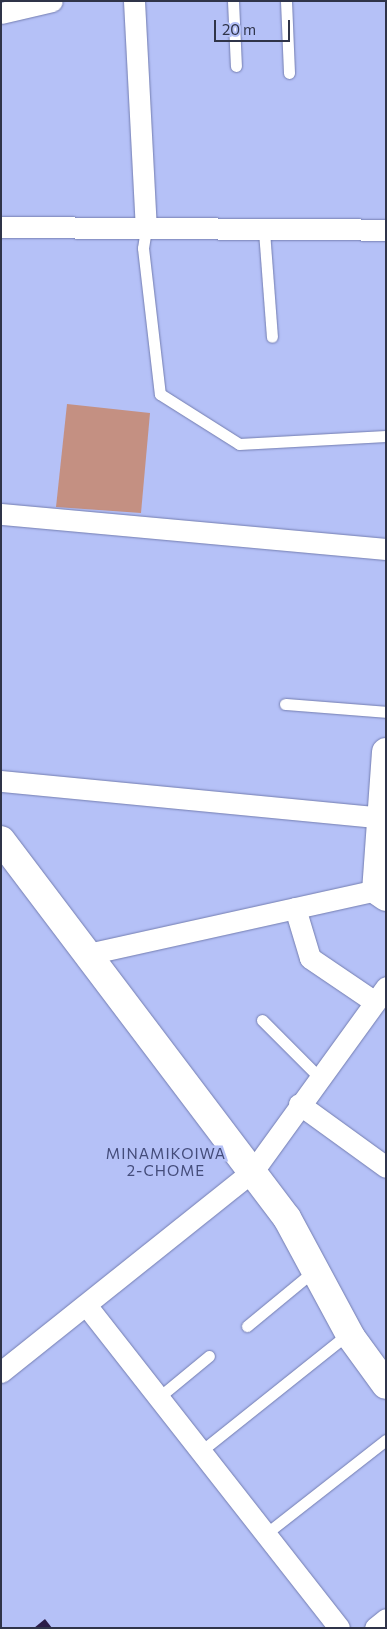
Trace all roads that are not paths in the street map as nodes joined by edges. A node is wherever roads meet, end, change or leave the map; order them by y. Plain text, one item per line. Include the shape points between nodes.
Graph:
1 (52, 1) edge
2 (134, 1) edge
3 (233, 1) edge
4 (286, 1) edge
5 (5, 8) edge
6 (236, 66) dead end
7 (289, 73) dead end
8 (146, 229) junction
9 (2, 230) edge
10 (386, 230) edge
11 (264, 231) junction
12 (272, 337) dead end
13 (386, 436) edge
14 (1, 514) edge
15 (386, 549) edge
16 (285, 704) dead end
17 (386, 712) edge
18 (386, 752) edge
19 (1, 781) edge
20 (382, 818) edge
21 (1, 840) edge
22 (382, 892) edge
23 (295, 908) junction
24 (88, 954) junction
25 (382, 999) edge
26 (262, 1020) dead end
27 (319, 1077) junction
28 (299, 1104) junction
29 (386, 1167) edge
30 (253, 1171) junction
31 (315, 1270) junction
32 (86, 1305) junction
33 (248, 1326) dead end
34 (349, 1333) junction
35 (209, 1356) dead end
36 (1, 1372) edge
37 (386, 1385) edge
38 (158, 1398) junction
39 (386, 1440) edge
40 (200, 1452) junction
41 (263, 1536) junction
42 (386, 1619) edge
43 (339, 1628) edge
44 (374, 1628) edge

1 - 5 street
2 - 8 street
3 - 6 lane
4 - 7 lane
8 - 9 street
8 - 11 street
8 - 13 lane via 143,248 160,394 239,444
10 - 11 street
11 - 12 lane
14 - 15 street
16 - 17 lane
18 - 20 street
19 - 20 street
20 - 22 street
21 - 24 street
22 - 23 street
23 - 24 street
23 - 25 street via 310,958
24 - 30 street
25 - 27 street
26 - 27 lane
27 - 28 street
28 - 29 street
28 - 30 street
30 - 31 street via 287,1218
30 - 32 street
31 - 33 lane
31 - 34 street
32 - 36 street
32 - 38 street
34 - 37 street
34 - 40 lane
35 - 38 lane
38 - 40 street
39 - 41 lane
40 - 41 street
41 - 43 street
42 - 44 street

